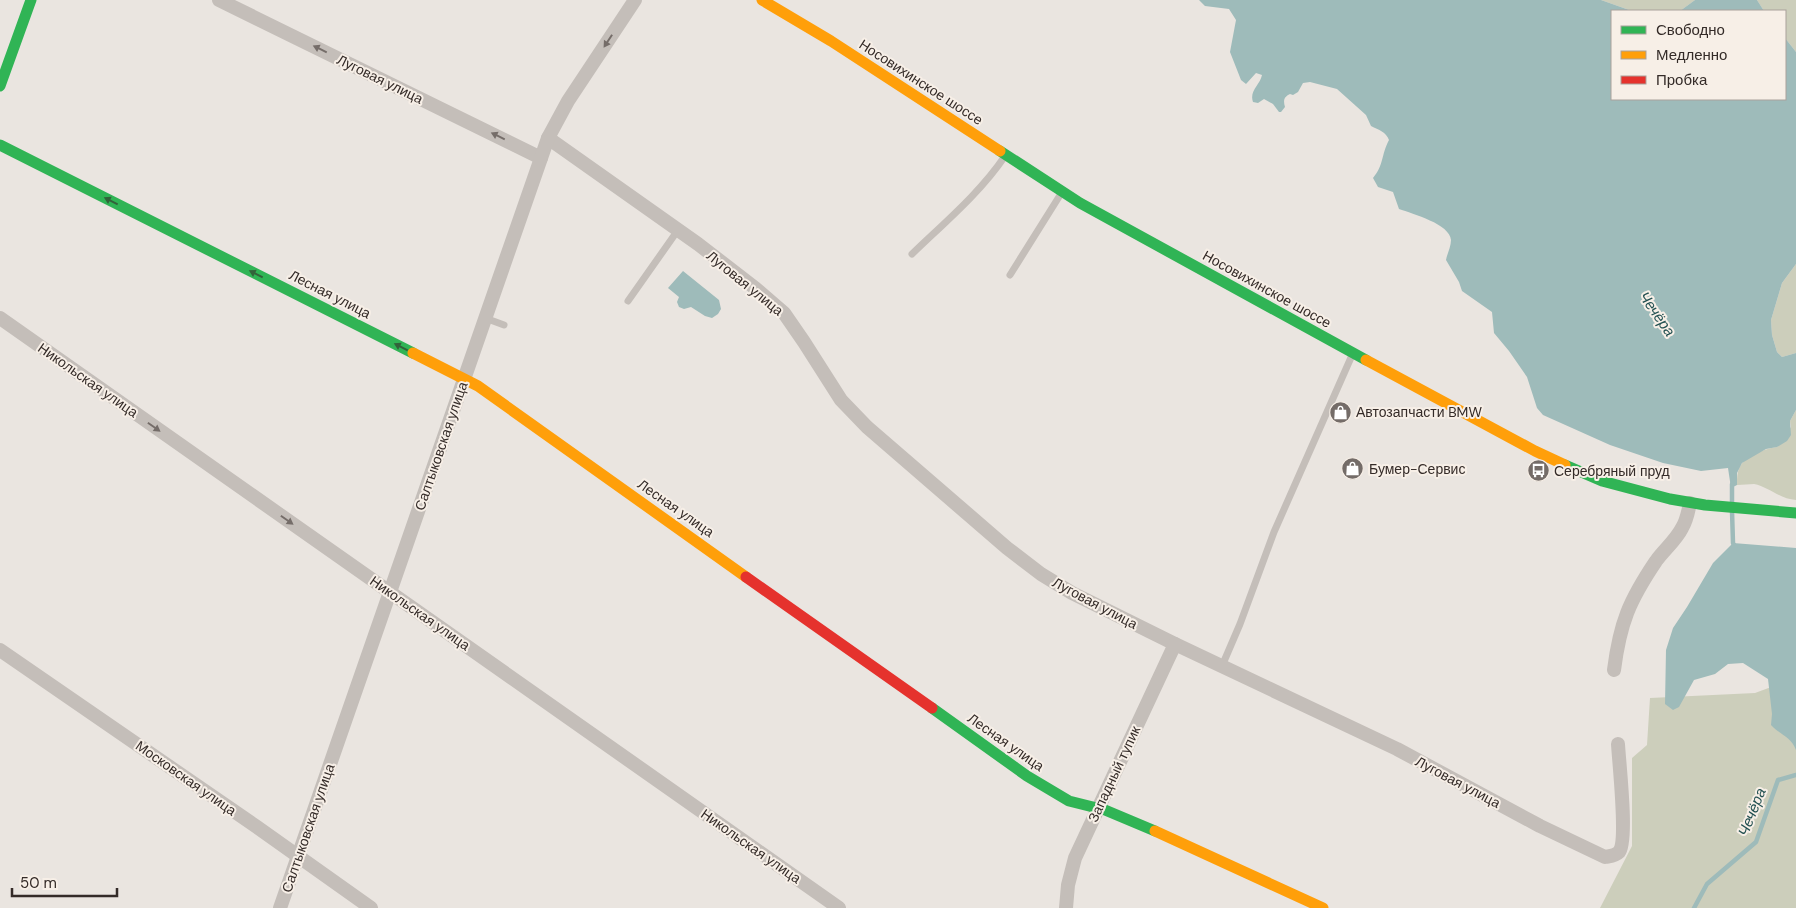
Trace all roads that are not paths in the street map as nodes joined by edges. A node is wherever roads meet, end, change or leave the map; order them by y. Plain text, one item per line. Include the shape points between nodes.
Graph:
1 (31, 0) edge
2 (219, 0) edge
3 (635, 0) edge
4 (762, 0) edge
5 (0, 86) edge
6 (548, 138) junction
7 (0, 145) edge
8 (1005, 156) junction
9 (541, 158) junction
10 (1063, 192) junction
11 (678, 230) junction
12 (912, 254) dead end
13 (1010, 275) dead end
14 (628, 301) dead end
15 (0, 318) edge
16 (486, 318) junction
17 (504, 325) dead end
18 (1353, 353) junction
19 (464, 379) junction
20 (1690, 503) junction
21 (1796, 513) edge
22 (390, 592) junction
23 (1175, 644) junction
24 (0, 650) edge
25 (1222, 666) junction
26 (1614, 670) dead end
27 (1618, 744) dead end
28 (1098, 809) junction
29 (298, 857) junction
30 (280, 908) edge
31 (371, 908) edge
32 (839, 908) edge
33 (1066, 908) edge
34 (1323, 908) edge

1 - 5 street
9 -> 2 street, Луговая улица
3 -> 6 street, Салтыковская улица via 568,101
4 - 8 street, Носовихинское шоссе
6 - 9 street, Салтыковская улица
6 - 11 street, Луговая улица
19 -> 7 street, Лесная улица
8 - 10 street, Носовихинское шоссе
8 - 12 lane via 961,207
9 - 16 street, Салтыковская улица
10 - 13 lane
10 - 18 street, Носовихинское шоссе
11 - 14 lane
11 - 23 street, Луговая улица via 784,313 841,400 867,427 1007,548 1072,593
15 -> 22 street, Никольская улица
16 - 17 lane
16 - 19 street, Салтыковская улица
18 - 20 street, Носовихинское шоссе via 1571,468 1602,481
18 - 25 lane via 1274,532
19 - 22 street, Салтыковская улица
19 - 28 street, Лесная улица via 1027,776 1069,801
20 - 21 street, Носовихинское шоссе
20 - 26 street via 1682,529 1646,576 1627,612 1619,636
22 - 29 street, Салтыковская улица
22 - 32 street, Никольская улица
23 - 25 street, Луговая улица
23 - 28 street, Западный тупик
24 - 29 street, Московская улица
25 - 27 street, Луговая улица via 1397,749 1605,857 1619,852 1624,831
28 - 33 street, Западный тупик via 1075,858
28 - 34 street, Лесная улица via 1130,820
29 - 30 street, Салтыковская улица
29 - 31 street, Московская улица

